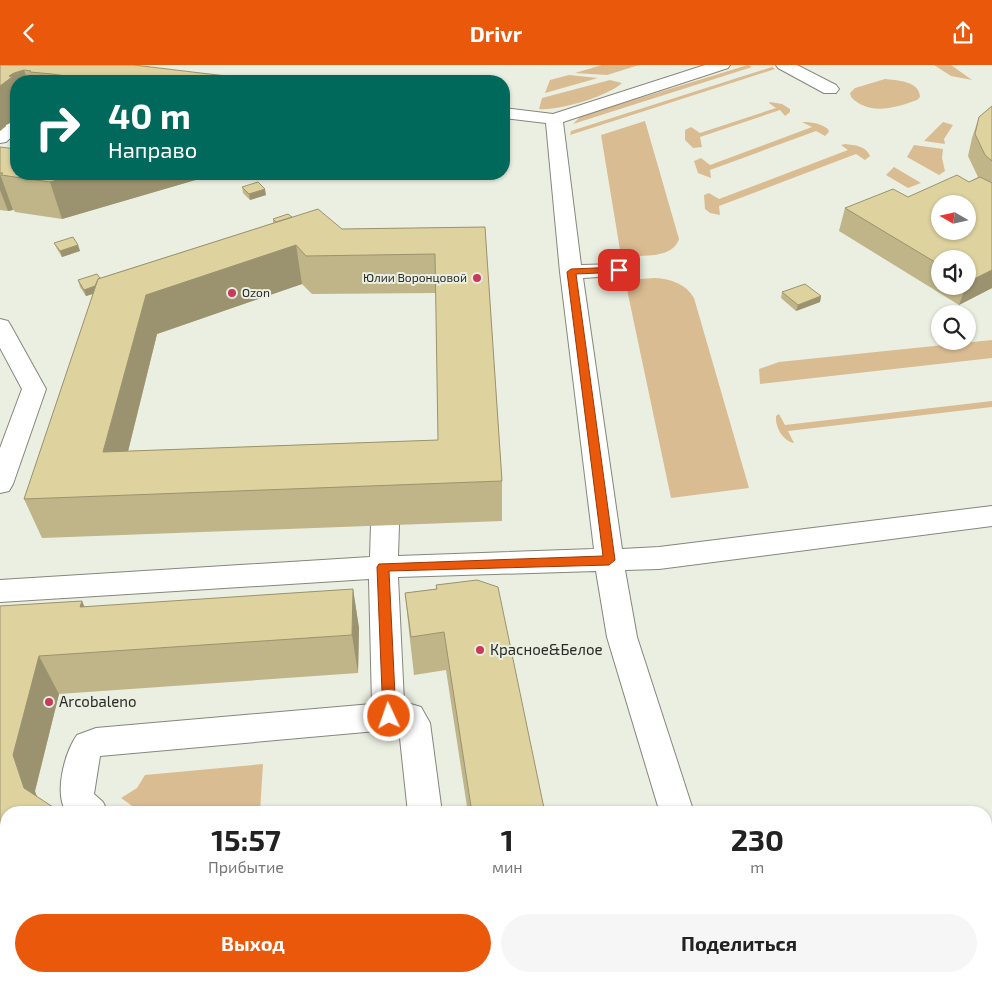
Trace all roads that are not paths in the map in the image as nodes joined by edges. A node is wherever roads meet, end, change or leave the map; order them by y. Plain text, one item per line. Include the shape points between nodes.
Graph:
1 (722, 65) edge
2 (784, 65) edge
3 (830, 89) dead end
4 (510, 114) edge
5 (554, 119) junction
6 (10, 129) edge
7 (0, 138) edge
8 (619, 270) dead end
9 (571, 272) junction
10 (0, 326) edge
11 (0, 484) edge
12 (992, 516) edge
13 (385, 525) edge
14 (609, 560) junction
15 (383, 567) junction
16 (0, 591) edge
17 (389, 716) junction
18 (83, 806) edge
19 (425, 806) edge
20 (675, 806) edge

1 - 5 street
2 - 3 street
4 - 5 street
5 - 9 street
6 - 7 street
8 - 9 street
9 - 14 street
10 - 11 street via 34,389
12 - 14 street via 659,558
13 - 15 street
14 - 15 street
14 - 20 street via 622,637
15 - 16 street
15 - 17 street
17 - 18 street via 96,742 85,752 77,800
17 - 19 street via 410,717 414,723

